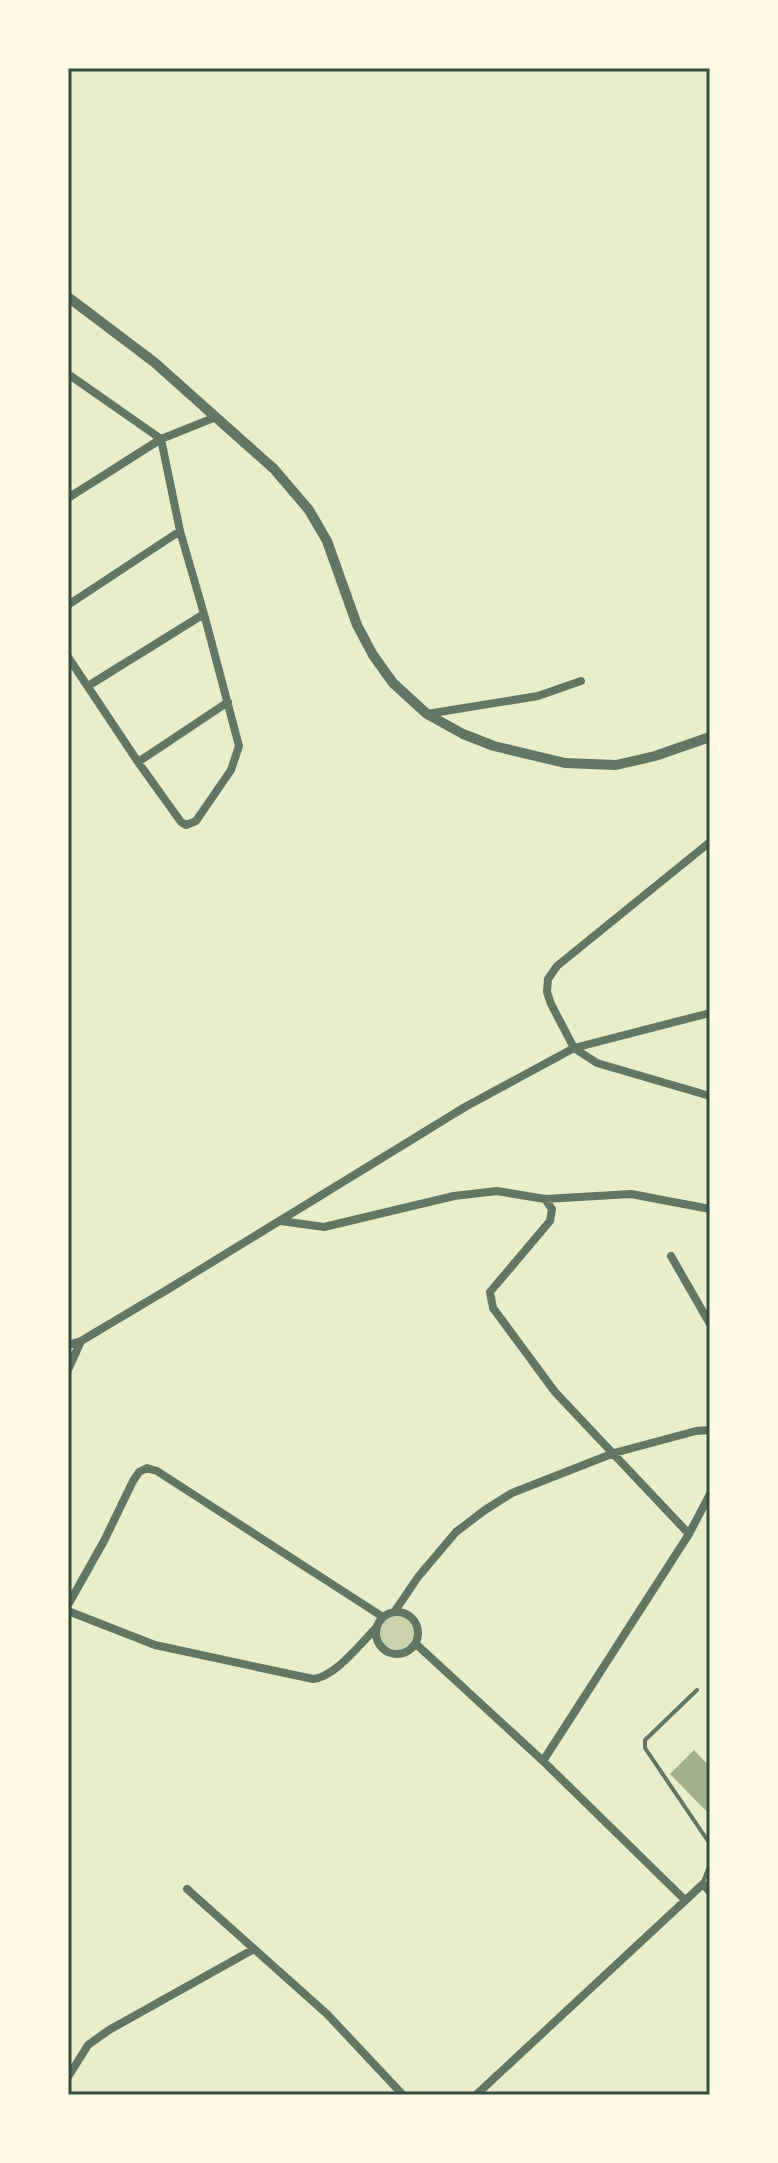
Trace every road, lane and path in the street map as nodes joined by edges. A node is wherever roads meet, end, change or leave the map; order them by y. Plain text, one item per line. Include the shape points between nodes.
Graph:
1 (68, 297) edge
2 (71, 380) edge
3 (216, 417) junction
4 (161, 439) junction
5 (68, 498) edge
6 (180, 531) junction
7 (68, 605) edge
8 (204, 614) junction
9 (68, 657) edge
10 (581, 681) dead end
11 (88, 686) junction
12 (228, 702) junction
13 (427, 714) junction
14 (710, 737) edge
15 (138, 762) junction
16 (710, 842) edge
17 (710, 1013) edge
18 (574, 1048) junction
19 (710, 1096) edge
20 (545, 1199) junction
21 (710, 1209) edge
22 (280, 1221) junction
23 (671, 1256) dead end
24 (710, 1324) edge
25 (81, 1341) junction
26 (68, 1345) edge
27 (68, 1370) edge
28 (710, 1430) edge
29 (614, 1453) junction
30 (710, 1494) edge
31 (689, 1534) junction
32 (68, 1605) edge
33 (68, 1611) edge
34 (395, 1611) junction
35 (383, 1617) junction
36 (376, 1628) junction
37 (416, 1644) junction
38 (697, 1690) dead end
39 (543, 1761) junction
40 (710, 1844) edge
41 (710, 1864) edge
42 (703, 1884) junction
43 (187, 1889) dead end
44 (710, 1892) edge
45 (685, 1900) junction
46 (254, 1949) junction
47 (68, 2077) edge
48 (403, 2095) edge
49 (476, 2095) edge

1 - 3 street
2 - 4 street
3 - 4 street
3 - 13 street via 274,469 309,510 373,655 393,683
4 - 5 street
4 - 6 street
6 - 7 street
6 - 8 street
8 - 11 street
8 - 12 street
9 - 11 street
10 - 13 street via 538,696
11 - 15 street
12 - 15 street
12 - 15 street via 239,746 231,770 196,821 181,822
13 - 14 street via 494,746 565,763 616,765
16 - 18 street via 557,966 548,979 551,1004
17 - 18 street
18 - 19 street via 597,1063
18 - 22 street via 465,1107
20 - 21 street via 631,1194
20 - 22 street via 497,1191 324,1227
20 - 29 street via 552,1209 550,1221 490,1292 493,1308 555,1392
22 - 25 street
23 - 24 street
25 - 26 street
25 - 27 street
28 - 29 street
29 - 31 street
29 - 34 street via 512,1493 485,1510 456,1532
30 - 31 street
31 - 39 street
32 - 35 street via 139,1472 147,1468
33 - 36 street via 155,1645 313,1679 332,1671
34 - 35 street
34 - 37 street via 408,1614 417,1624
35 - 36 street
36 - 37 street via 377,1641 393,1654 406,1653
37 - 39 street
38 - 40 lane via 645,1740 645,1748
39 - 45 street
41 - 42 lane
42 - 44 street
42 - 45 street
43 - 46 street
45 - 49 street
46 - 47 street via 109,2030 88,2045
46 - 48 street via 327,2014

